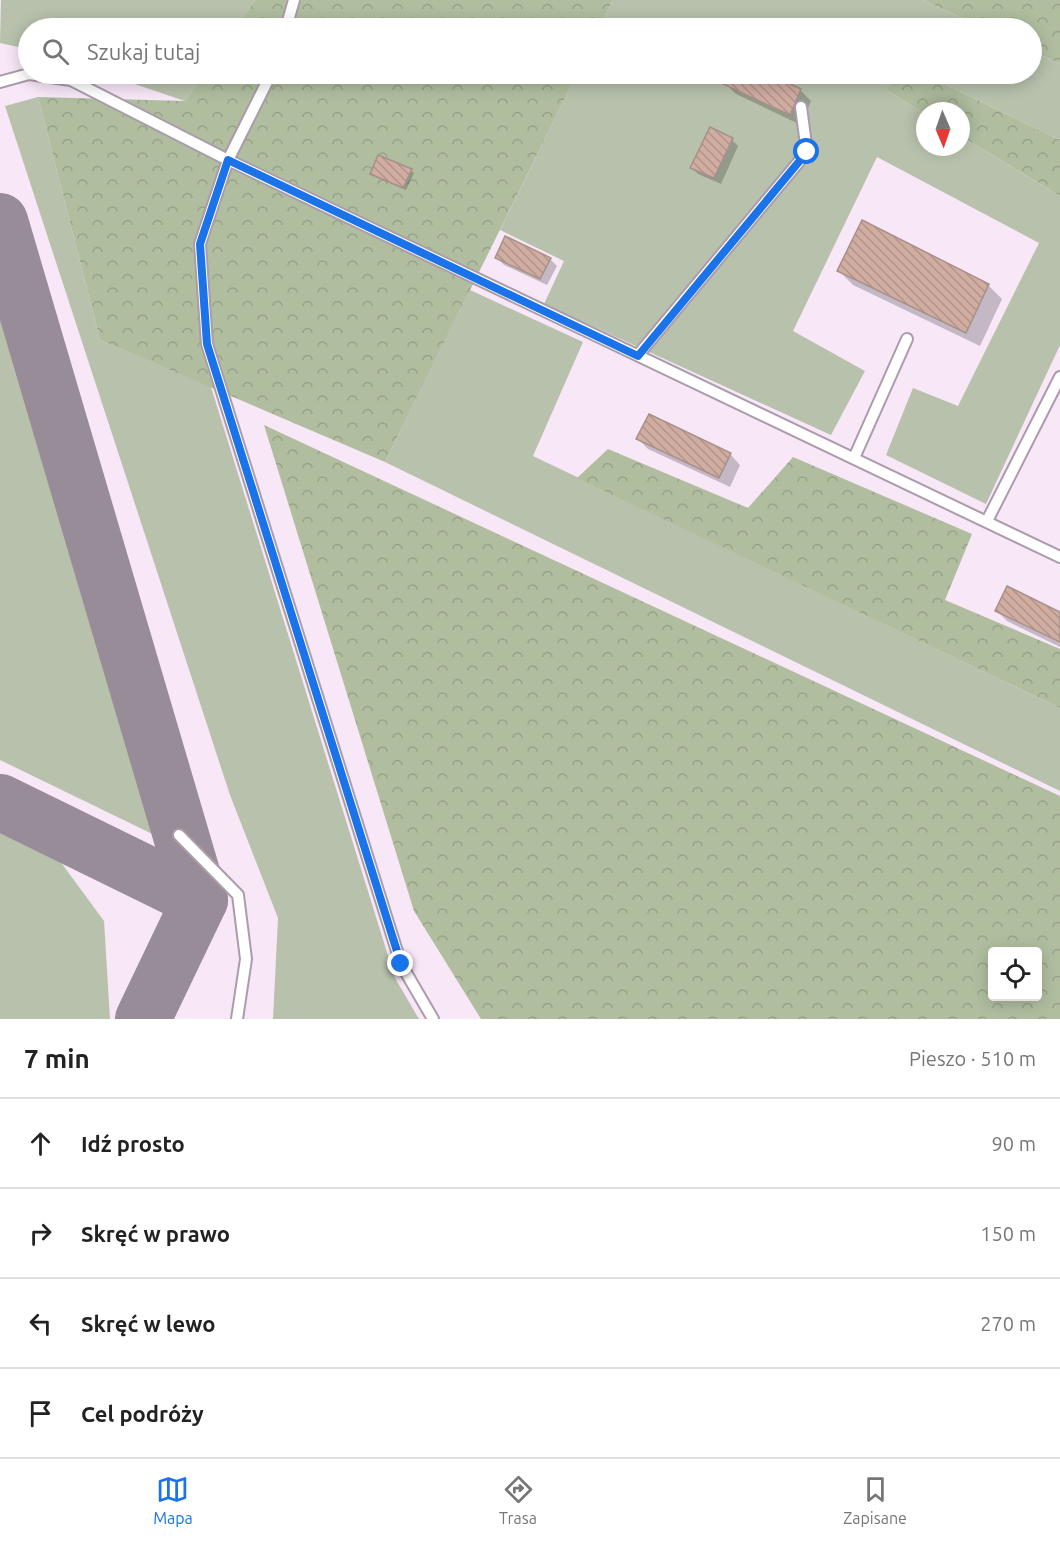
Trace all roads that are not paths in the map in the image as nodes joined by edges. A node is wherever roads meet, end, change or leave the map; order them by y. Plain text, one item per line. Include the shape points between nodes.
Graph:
1 (294, 0) edge
2 (289, 18) edge
3 (18, 77) edge
4 (0, 82) edge
5 (79, 84) edge
6 (266, 84) edge
7 (801, 107) dead end
8 (228, 160) junction
9 (907, 339) dead end
10 (638, 356) junction
11 (1060, 377) edge
12 (854, 458) junction
13 (987, 521) junction
14 (1060, 557) edge
15 (179, 835) dead end
16 (237, 1019) edge
17 (433, 1019) edge

1 - 2 lane
3 - 4 lane
5 - 8 lane
6 - 8 lane
7 - 10 lane via 807,152
8 - 10 lane
8 - 17 lane via 200,244 207,344 401,964
9 - 12 lane
10 - 12 lane
11 - 13 lane
12 - 13 lane
13 - 14 lane
15 - 16 lane via 238,895 246,959

